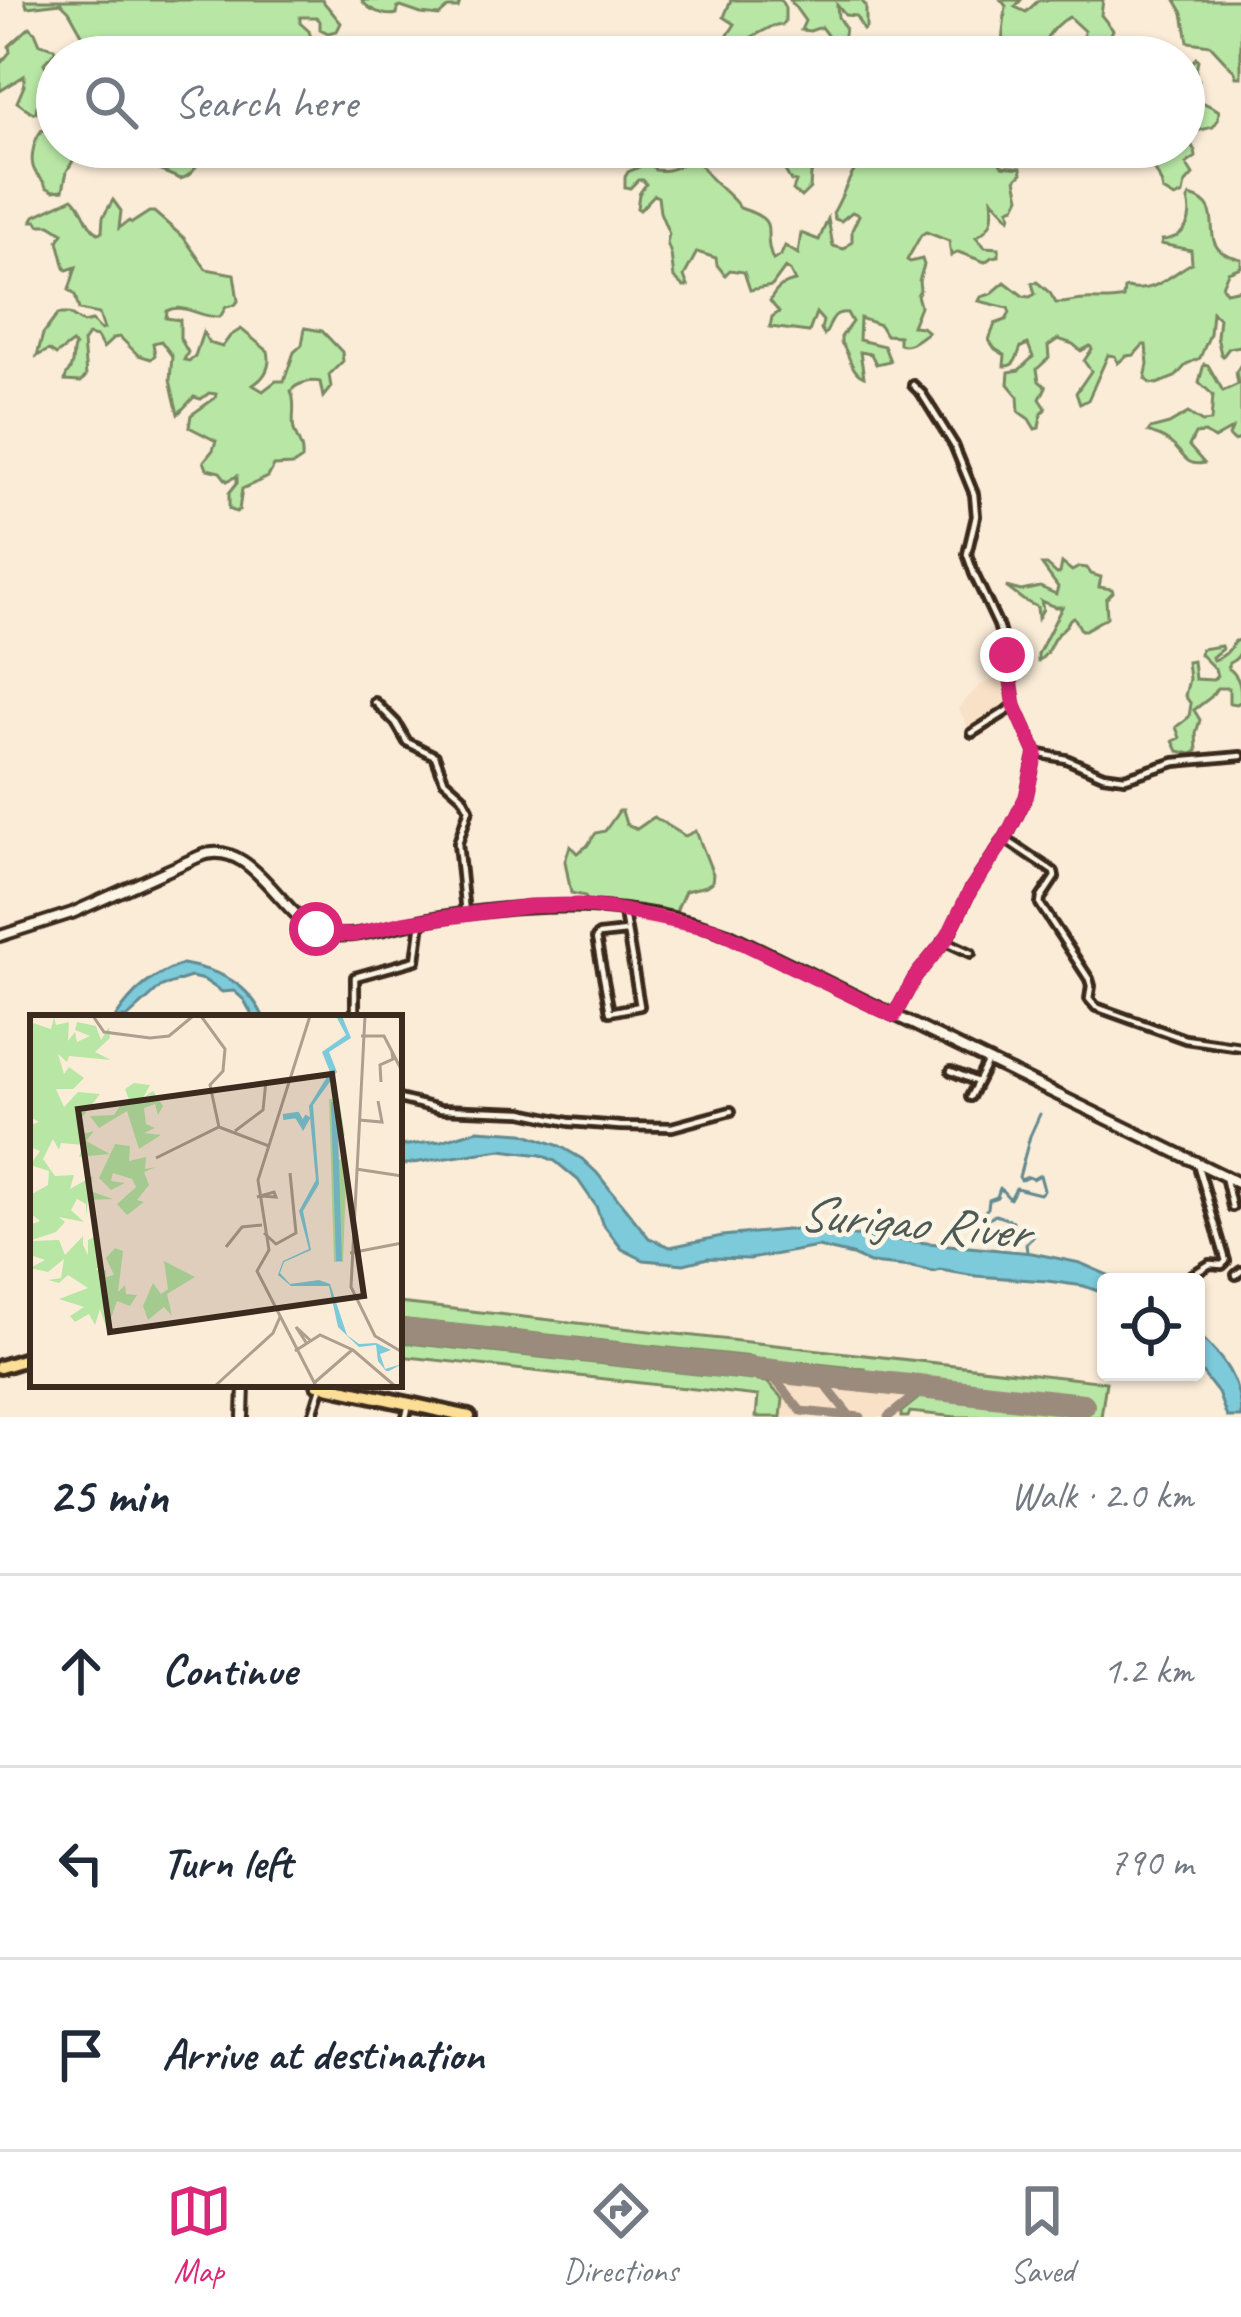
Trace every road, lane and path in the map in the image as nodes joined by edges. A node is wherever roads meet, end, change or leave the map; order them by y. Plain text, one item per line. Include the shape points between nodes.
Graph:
1 (913, 385) dead end
2 (375, 702) dead end
3 (1015, 706) junction
4 (971, 733) dead end
5 (1036, 753) junction
6 (1241, 756) edge
7 (1005, 839) junction
8 (623, 910) junction
9 (465, 913) junction
10 (422, 920) junction
11 (626, 932) junction
12 (0, 936) edge
13 (945, 941) junction
14 (971, 953) dead end
15 (355, 1015) edge
16 (894, 1016) junction
17 (1241, 1047) edge
18 (988, 1061) junction
19 (951, 1071) dead end
20 (977, 1082) junction
21 (970, 1097) dead end
22 (402, 1100) edge
23 (731, 1111) dead end
24 (1197, 1162) junction
25 (1225, 1176) junction
26 (1241, 1184) edge
27 (1232, 1207) dead end
28 (1195, 1273) edge
29 (30, 1358) edge
30 (0, 1367) edge
31 (244, 1387) edge
32 (319, 1387) edge
33 (330, 1387) edge
34 (407, 1410) edge
35 (243, 1417) edge
36 (312, 1417) edge
37 (469, 1417) edge

1 - 3 street via 954,445 974,494 968,554 1007,655
2 - 9 street via 407,742 435,757 468,805 458,842
3 - 4 street
3 - 5 street
5 - 6 street via 1119,778
5 - 7 street
7 - 13 street
7 - 17 street via 1054,872 1040,904 1089,979 1096,1007 1185,1040
8 - 9 street via 546,905
8 - 11 street
8 - 16 street via 728,934
9 - 10 street
10 - 12 street via 326,934 240,860 217,851
10 - 15 street via 416,960 355,977
11 - 11 street via 640,1006 610,1012 596,938
13 - 14 street
13 - 16 street
16 - 18 street
18 - 20 street
18 - 24 street
19 - 20 street
20 - 21 street
22 - 23 street via 665,1127
24 - 25 street
24 - 28 street via 1226,1261
25 - 26 street
25 - 27 street
29 - 30 highway
31 - 35 street
32 - 36 street
33 - 34 highway
34 - 37 highway

